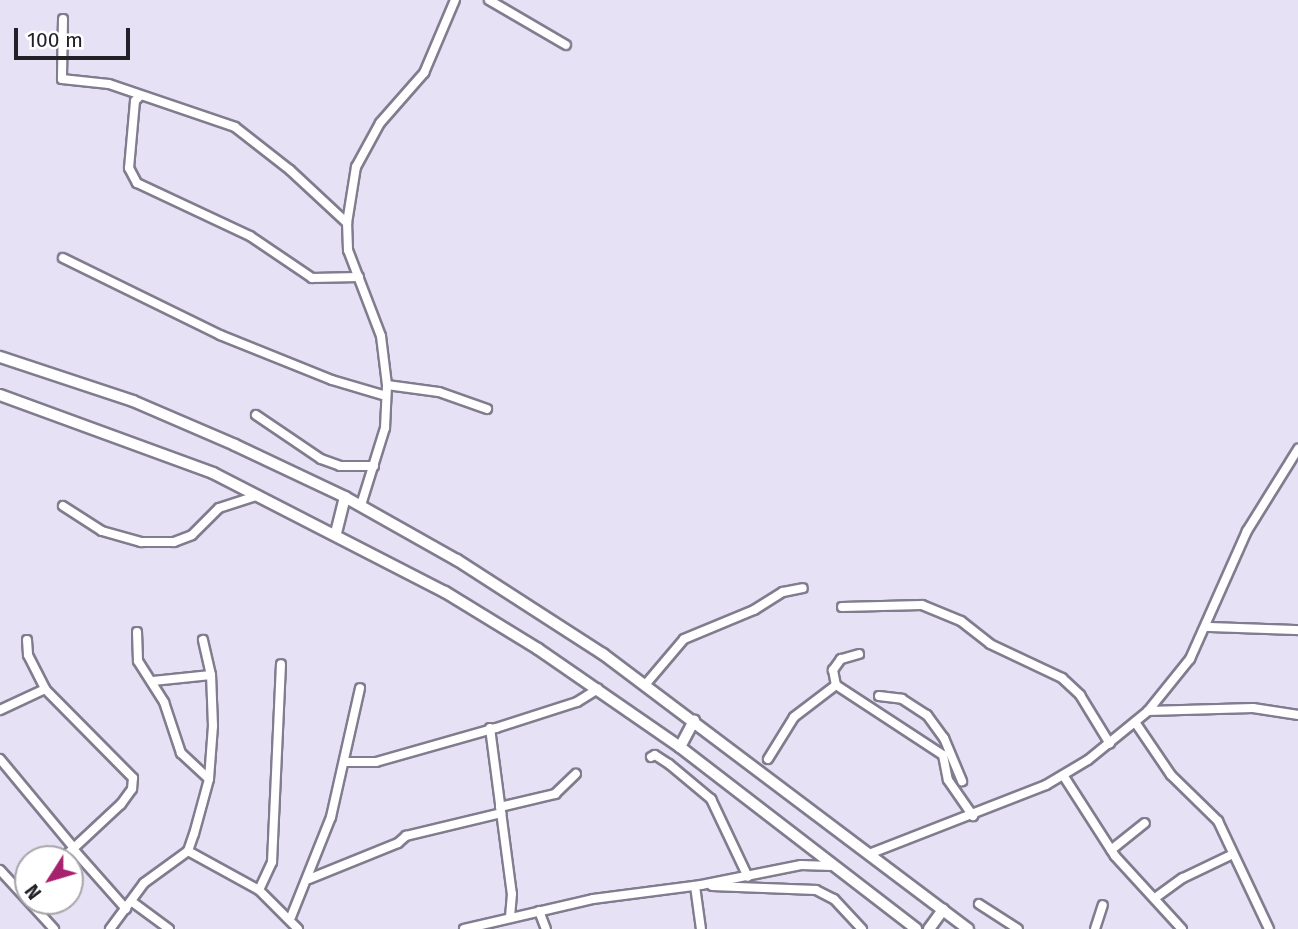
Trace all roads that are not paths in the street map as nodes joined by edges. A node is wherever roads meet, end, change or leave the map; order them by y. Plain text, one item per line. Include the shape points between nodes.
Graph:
1 (455, 0) edge
2 (489, 0) edge
3 (63, 19) dead end
4 (566, 45) dead end
5 (140, 96) junction
6 (347, 223) junction
7 (62, 258) dead end
8 (359, 276) junction
9 (0, 357) edge
10 (387, 385) junction
11 (0, 396) edge
12 (386, 396) junction
13 (487, 409) dead end
14 (256, 415) dead end
15 (1298, 449) edge
16 (374, 466) junction
17 (240, 486) junction
18 (259, 496) junction
19 (345, 497) junction
20 (233, 501) junction
21 (361, 505) junction
22 (63, 506) dead end
23 (336, 533) junction
24 (803, 588) dead end
25 (842, 607) dead end
26 (1207, 627) junction
27 (1298, 630) edge
28 (137, 632) dead end
29 (27, 640) dead end
30 (203, 640) dead end
31 (859, 654) dead end
32 (281, 664) dead end
33 (211, 675) junction
34 (153, 681) junction
35 (645, 685) junction
36 (836, 685) junction
37 (360, 688) dead end
38 (45, 689) junction
39 (597, 689) junction
40 (879, 696) dead end
41 (0, 710) edge
42 (1148, 711) junction
43 (1298, 715) edge
44 (694, 721) junction
45 (1136, 722) junction
46 (489, 728) junction
47 (1110, 744) junction
48 (680, 747) junction
49 (651, 757) dead end
50 (0, 759) edge
51 (768, 759) dead end
52 (346, 762) junction
53 (576, 774) dead end
54 (1063, 775) junction
55 (208, 779) junction
56 (962, 781) dead end
57 (501, 810) junction
58 (973, 816) junction
59 (1145, 823) dead end
60 (71, 845) edge
61 (78, 845) edge
62 (1111, 850) junction
63 (188, 851) junction
64 (813, 851) junction
65 (869, 854) junction
66 (1233, 854) junction
67 (84, 859) edge
68 (801, 865) junction
69 (832, 866) junction
70 (0, 870) edge
71 (748, 877) junction
72 (309, 879) junction
73 (14, 883) edge
74 (698, 885) junction
75 (259, 890) junction
76 (1155, 898) junction
77 (830, 903) dead end
78 (979, 904) dead end
79 (129, 905) junction
80 (1103, 905) dead end
81 (846, 910) junction
82 (943, 910) junction
83 (539, 911) junction
84 (42, 915) edge
85 (291, 917) junction
86 (510, 917) junction
87 (54, 929) edge
88 (110, 929) edge
89 (169, 929) edge
90 (299, 929) edge
91 (464, 929) edge
92 (546, 929) edge
93 (701, 929) edge
94 (862, 929) edge
95 (868, 929) edge
96 (916, 929) edge
97 (929, 929) edge
98 (968, 929) edge
99 (1018, 929) edge
100 (1095, 929) edge
101 (1182, 929) edge
102 (1269, 929) edge

1 - 6 street via 424,73 363,147
2 - 4 street
3 - 5 street via 62,79 109,84
5 - 6 street via 242,131
5 - 8 street via 135,101 129,168 137,183 250,236 312,278
6 - 8 street via 351,263
7 - 12 street via 220,335 332,380
8 - 10 street via 381,337
9 - 19 highway via 133,401
10 - 12 street
10 - 13 street via 439,392
11 - 17 highway via 146,446
12 - 16 street via 386,421
14 - 16 street via 321,459 340,466
15 - 26 street via 1247,531
16 - 21 street
17 - 18 highway
17 - 20 street
18 - 20 street
18 - 23 highway
19 - 21 highway
19 - 23 highway
20 - 22 street via 185,540 160,543 102,531
21 - 35 highway via 533,608
23 - 39 highway via 445,592
24 - 35 street via 783,592 754,610 684,639
25 - 47 street via 922,605 961,621 990,644 1062,678 1080,695
26 - 27 street
26 - 42 street via 1181,673
28 - 34 street via 138,661
29 - 38 street via 28,655
30 - 33 street
31 - 36 street via 841,659 833,670
32 - 75 street via 272,862
33 - 34 street
33 - 55 street
34 - 55 street via 181,753
35 - 44 highway
36 - 51 street via 794,717
36 - 58 street via 943,755 948,780
37 - 52 street
38 - 41 street
38 - 61 street via 133,778 132,789 121,804
39 - 46 street via 577,702
39 - 48 highway
40 - 56 street via 902,699 927,715 944,738
42 - 43 street via 1253,708
42 - 45 street
44 - 48 highway
44 - 65 highway
45 - 47 street
45 - 66 street via 1171,775 1218,821
46 - 52 street via 376,762
46 - 57 street
47 - 54 street
48 - 64 highway
49 - 71 street via 669,764 710,799
50 - 60 street
52 - 72 street
53 - 57 street via 555,794
54 - 58 street
54 - 62 street
55 - 63 street
57 - 72 street via 406,836 398,844
57 - 86 street via 512,894
58 - 65 street
59 - 62 street
62 - 76 street
63 - 75 street
63 - 79 street via 155,872
64 - 68 street
64 - 69 highway
65 - 82 highway
66 - 76 street via 1183,878
66 - 102 street
67 - 79 street
68 - 69 street
68 - 71 street
69 - 96 highway
70 - 73 street
71 - 74 street
72 - 85 street
74 - 81 street via 802,888 834,899
74 - 83 street
74 - 93 street
75 - 85 street
76 - 101 street
77 - 81 street
78 - 99 street
79 - 88 street
79 - 89 street
80 - 100 street
81 - 94 street
81 - 95 street
82 - 97 highway
82 - 98 highway
83 - 86 street
83 - 92 street
84 - 87 street
85 - 90 street
86 - 91 street

